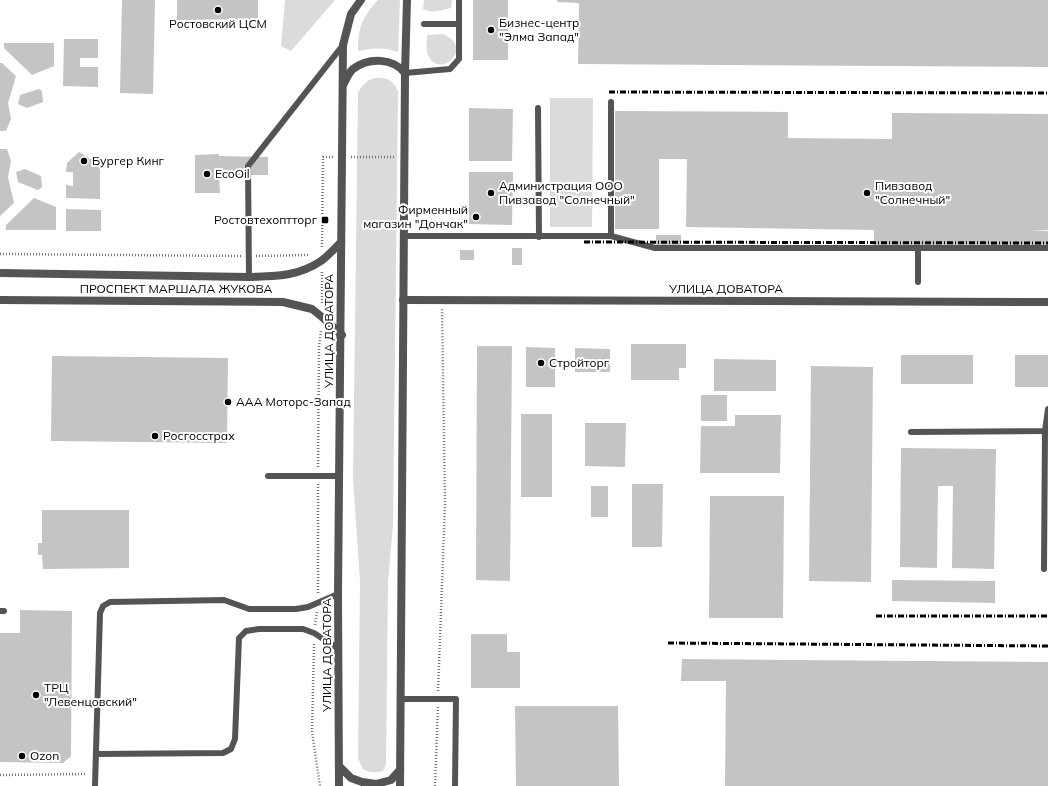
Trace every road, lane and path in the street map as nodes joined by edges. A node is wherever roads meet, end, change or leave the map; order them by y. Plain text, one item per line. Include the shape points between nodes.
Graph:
1 (361, 0) edge
2 (407, 0) edge
3 (459, 0) edge
4 (424, 24) dead end
5 (459, 24) junction
6 (343, 45) junction
7 (405, 73) junction
8 (342, 85) junction
9 (611, 102) dead end
10 (538, 108) dead end
11 (342, 156) junction
12 (404, 158) junction
13 (404, 236) junction
14 (612, 236) junction
15 (539, 237) junction
16 (341, 242) junction
17 (918, 248) junction
18 (1048, 248) edge
19 (0, 254) edge
20 (248, 256) junction
21 (322, 258) junction
22 (0, 274) edge
23 (248, 277) junction
24 (918, 282) dead end
25 (0, 300) edge
26 (403, 300) junction
27 (442, 300) junction
28 (1048, 302) edge
29 (322, 316) junction
30 (342, 335) junction
31 (1048, 409) edge
32 (1045, 431) junction
33 (911, 432) dead end
34 (268, 476) dead end
35 (318, 476) junction
36 (340, 476) junction
37 (1044, 569) dead end
38 (338, 594) junction
39 (318, 602) junction
40 (314, 633) junction
41 (339, 649) junction
42 (401, 699) junction
43 (438, 700) junction
44 (96, 754) junction
45 (339, 766) junction
46 (400, 770) junction
47 (95, 774) junction
48 (0, 775) edge
49 (95, 786) edge
50 (320, 786) edge
51 (339, 786) edge
52 (400, 786) edge
53 (435, 786) edge
54 (455, 786) edge

1 - 6 street, УЛИЦА ДОВАТОРА via 351,14
2 - 7 street
3 - 5 lane
4 - 5 lane
5 - 7 lane via 459,59 450,69
6 - 8 street, УЛИЦА ДОВАТОРА
6 - 20 lane via 248,166
7 - 8 street via 391,62 369,62 352,69
7 - 12 street
8 - 11 street, УЛИЦА ДОВАТОРА
9 - 14 lane
10 - 15 lane
11 - 12 path
11 - 16 street, УЛИЦА ДОВАТОРА
11 - 21 path via 323,157
12 - 13 street
13 - 15 lane
13 - 26 street
14 - 15 lane
14 - 17 lane via 655,248
16 - 21 street, ПРОСПЕКТ МАРШАЛА ЖУКОВА
16 - 30 street, УЛИЦА ДОВАТОРА
17 - 18 lane
17 - 24 lane
19 - 20 path
20 - 21 path
20 - 23 lane
21 - 23 street, ПРОСПЕКТ МАРШАЛА ЖУКОВА via 306,269 285,276
21 - 29 path
22 - 23 street, ПРОСПЕКТ МАРШАЛА ЖУКОВА
25 - 29 street, ПРОСПЕКТ МАРШАЛА ЖУКОВА via 283,302 312,309
26 - 27 street, УЛИЦА ДОВАТОРА
26 - 42 street
27 - 28 street, УЛИЦА ДОВАТОРА
27 - 43 path via 445,505
29 - 30 street, ПРОСПЕКТ МАРШАЛА ЖУКОВА
29 - 35 path
30 - 36 street, УЛИЦА ДОВАТОРА
31 - 32 lane
32 - 33 lane
32 - 37 lane
34 - 35 lane
35 - 36 lane
35 - 39 path
36 - 38 street, УЛИЦА ДОВАТОРА
38 - 39 lane
38 - 41 street, УЛИЦА ДОВАТОРА
39 - 40 path
39 - 44 lane via 296,609 249,609 224,600 110,602 104,606 100,613
40 - 41 lane
40 - 44 lane via 303,629 259,629 246,631 239,638 235,739 231,749 223,753
40 - 50 path via 312,732
41 - 45 street, УЛИЦА ДОВАТОРА
42 - 43 lane
42 - 46 street
43 - 53 path
43 - 54 lane via 456,699
44 - 47 lane
45 - 46 street via 351,778 376,784 391,780
45 - 51 street, УЛИЦА ДОВАТОРА
46 - 52 street
47 - 48 path
47 - 49 lane

